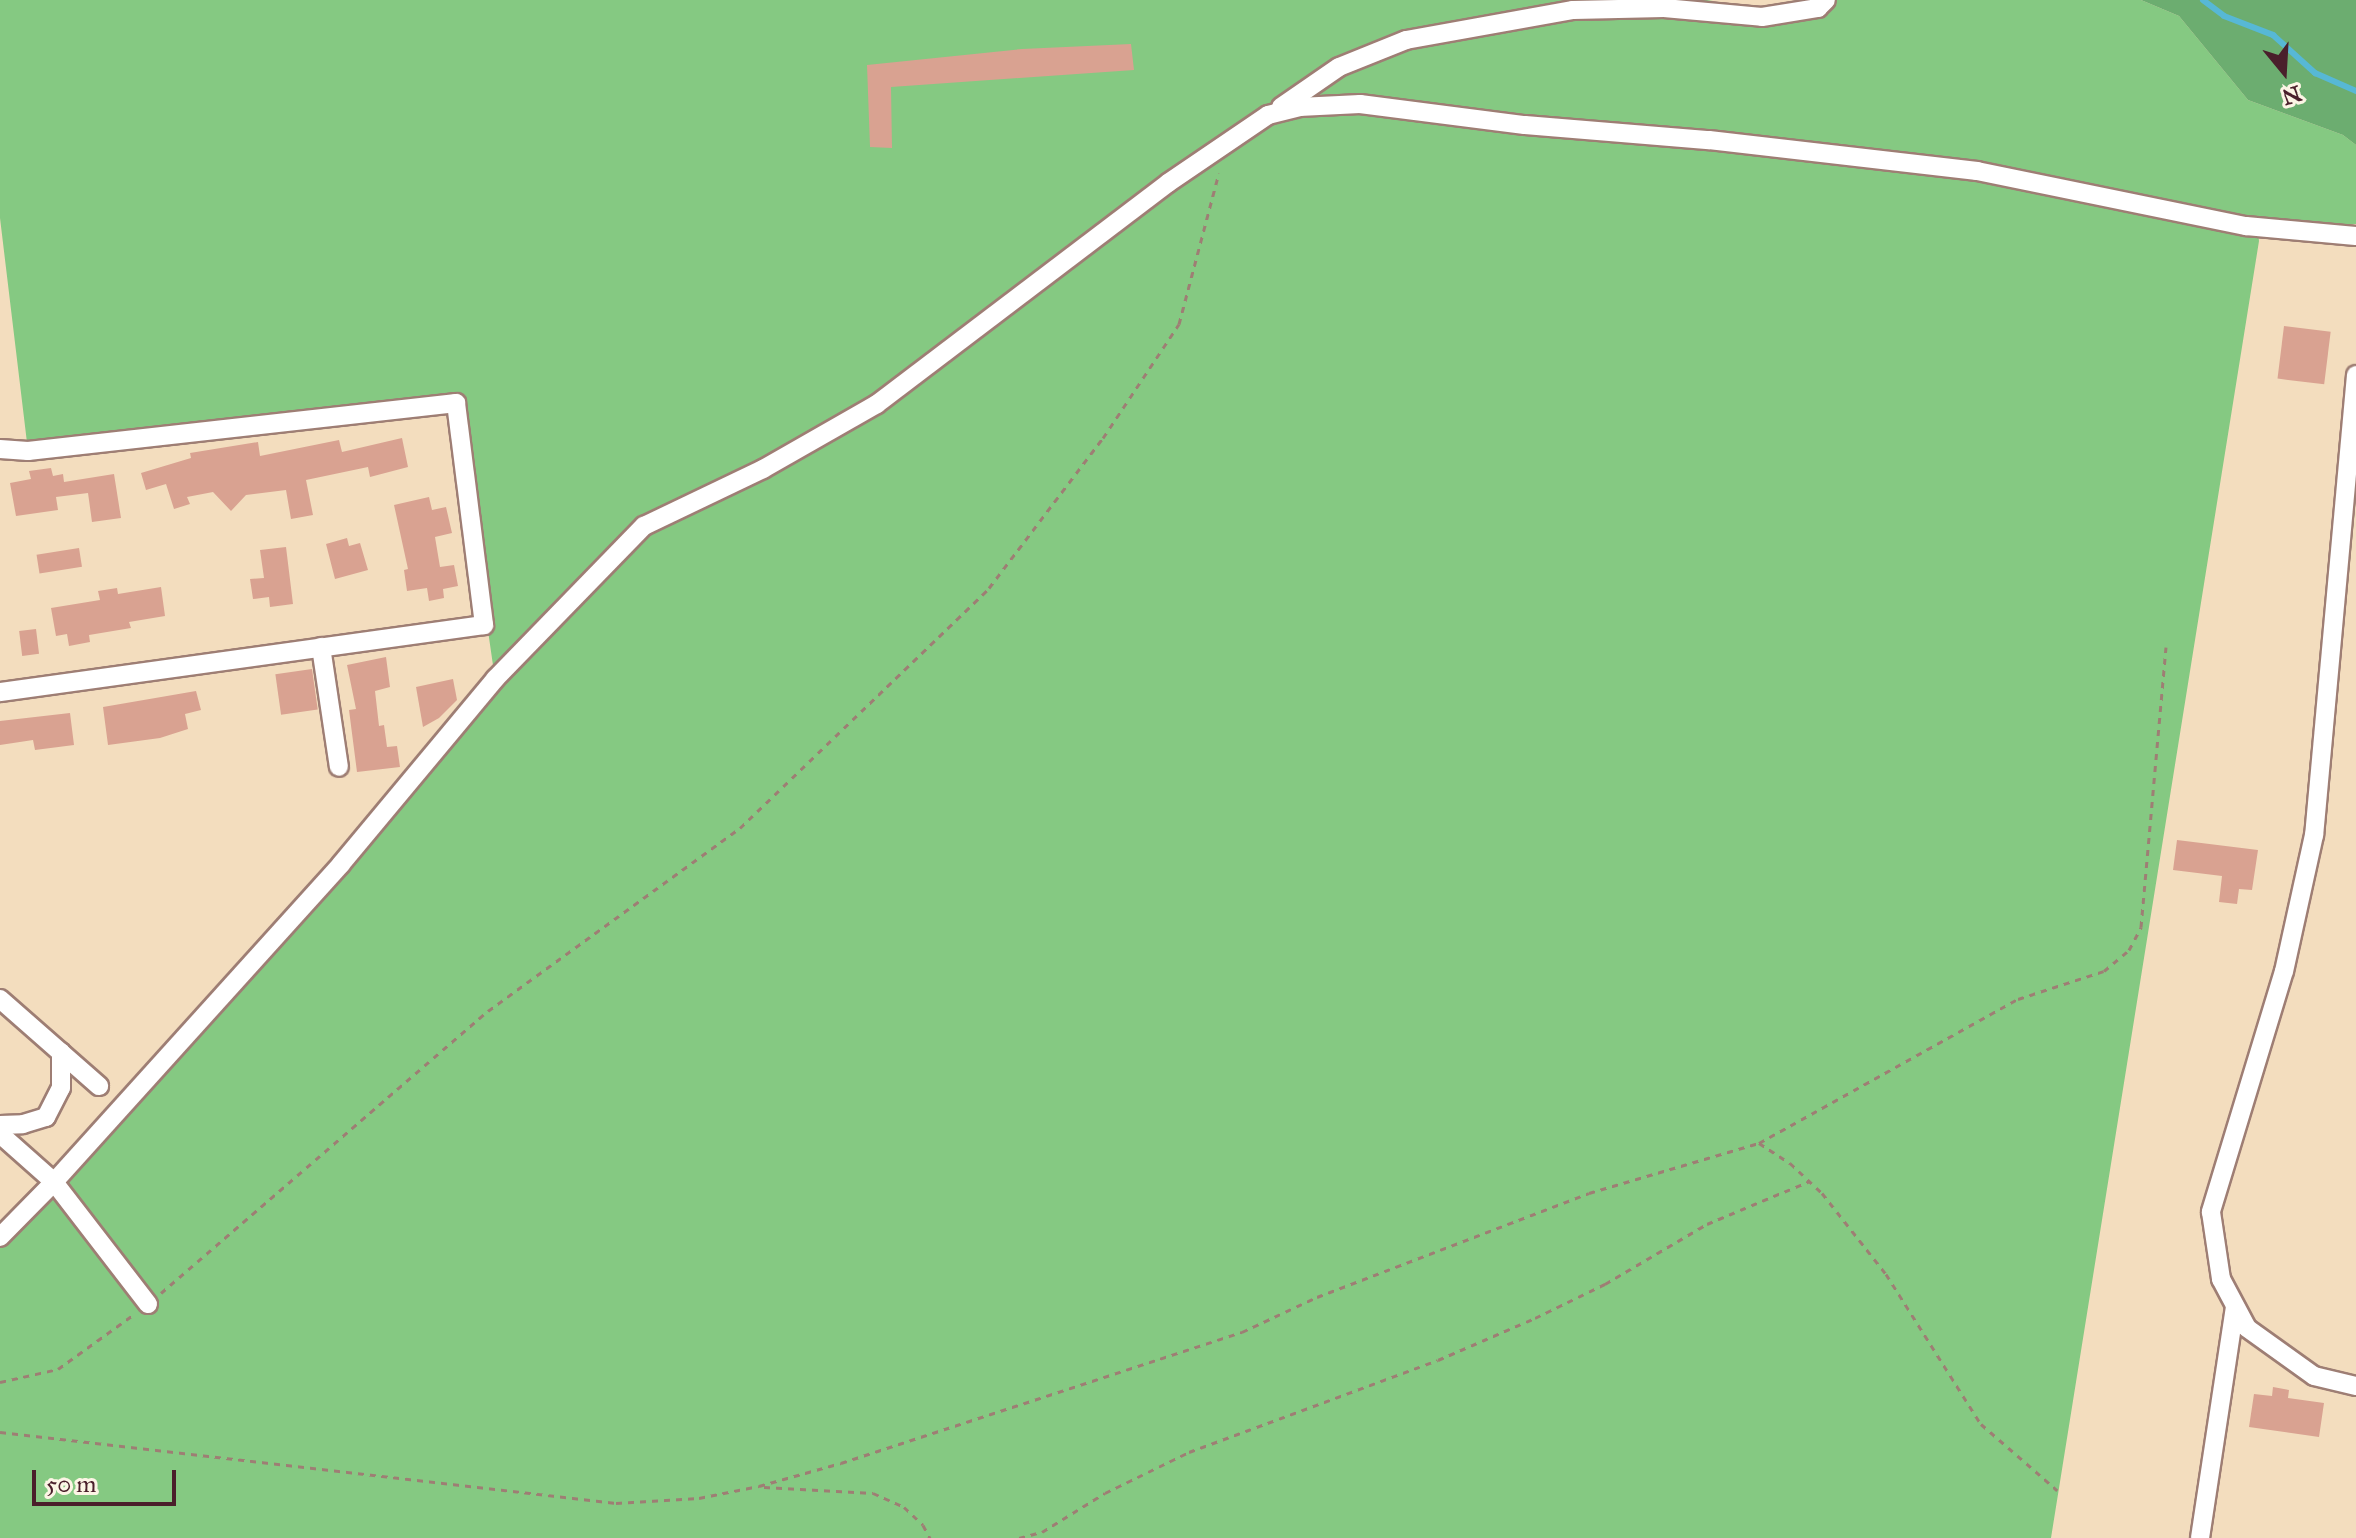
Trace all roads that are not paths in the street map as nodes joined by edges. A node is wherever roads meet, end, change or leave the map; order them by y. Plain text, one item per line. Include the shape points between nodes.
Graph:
1 (1826, 0) edge
2 (1268, 115) junction
3 (2356, 236) edge
4 (2356, 375) edge
5 (0, 449) edge
6 (321, 647) junction
7 (0, 692) edge
8 (339, 767) dead end
9 (0, 999) edge
10 (61, 1052) junction
11 (99, 1086) dead end
12 (0, 1125) edge
13 (0, 1134) edge
14 (54, 1182) junction
15 (0, 1237) edge
16 (148, 1304) road end
17 (2235, 1307) junction
18 (2356, 1386) edge
19 (2200, 1538) edge

1 - 2 street via 1818,8 1762,17 1664,8 1573,10 1406,40 1339,67
2 - 3 street via 1299,107 1360,104 1723,142 1977,171 2246,226
2 - 14 street via 1168,183 877,404 763,469 644,526 495,679 341,864
4 - 17 street via 2314,835 2284,971 2211,1212 2221,1279
5 - 6 street via 28,451 456,403 484,625
6 - 7 street
6 - 8 street
9 - 10 street
10 - 11 street
10 - 12 street via 61,1088 46,1117
13 - 14 street
14 - 15 street
14 - 16 street
17 - 18 street via 2247,1328 2314,1376
17 - 19 street

